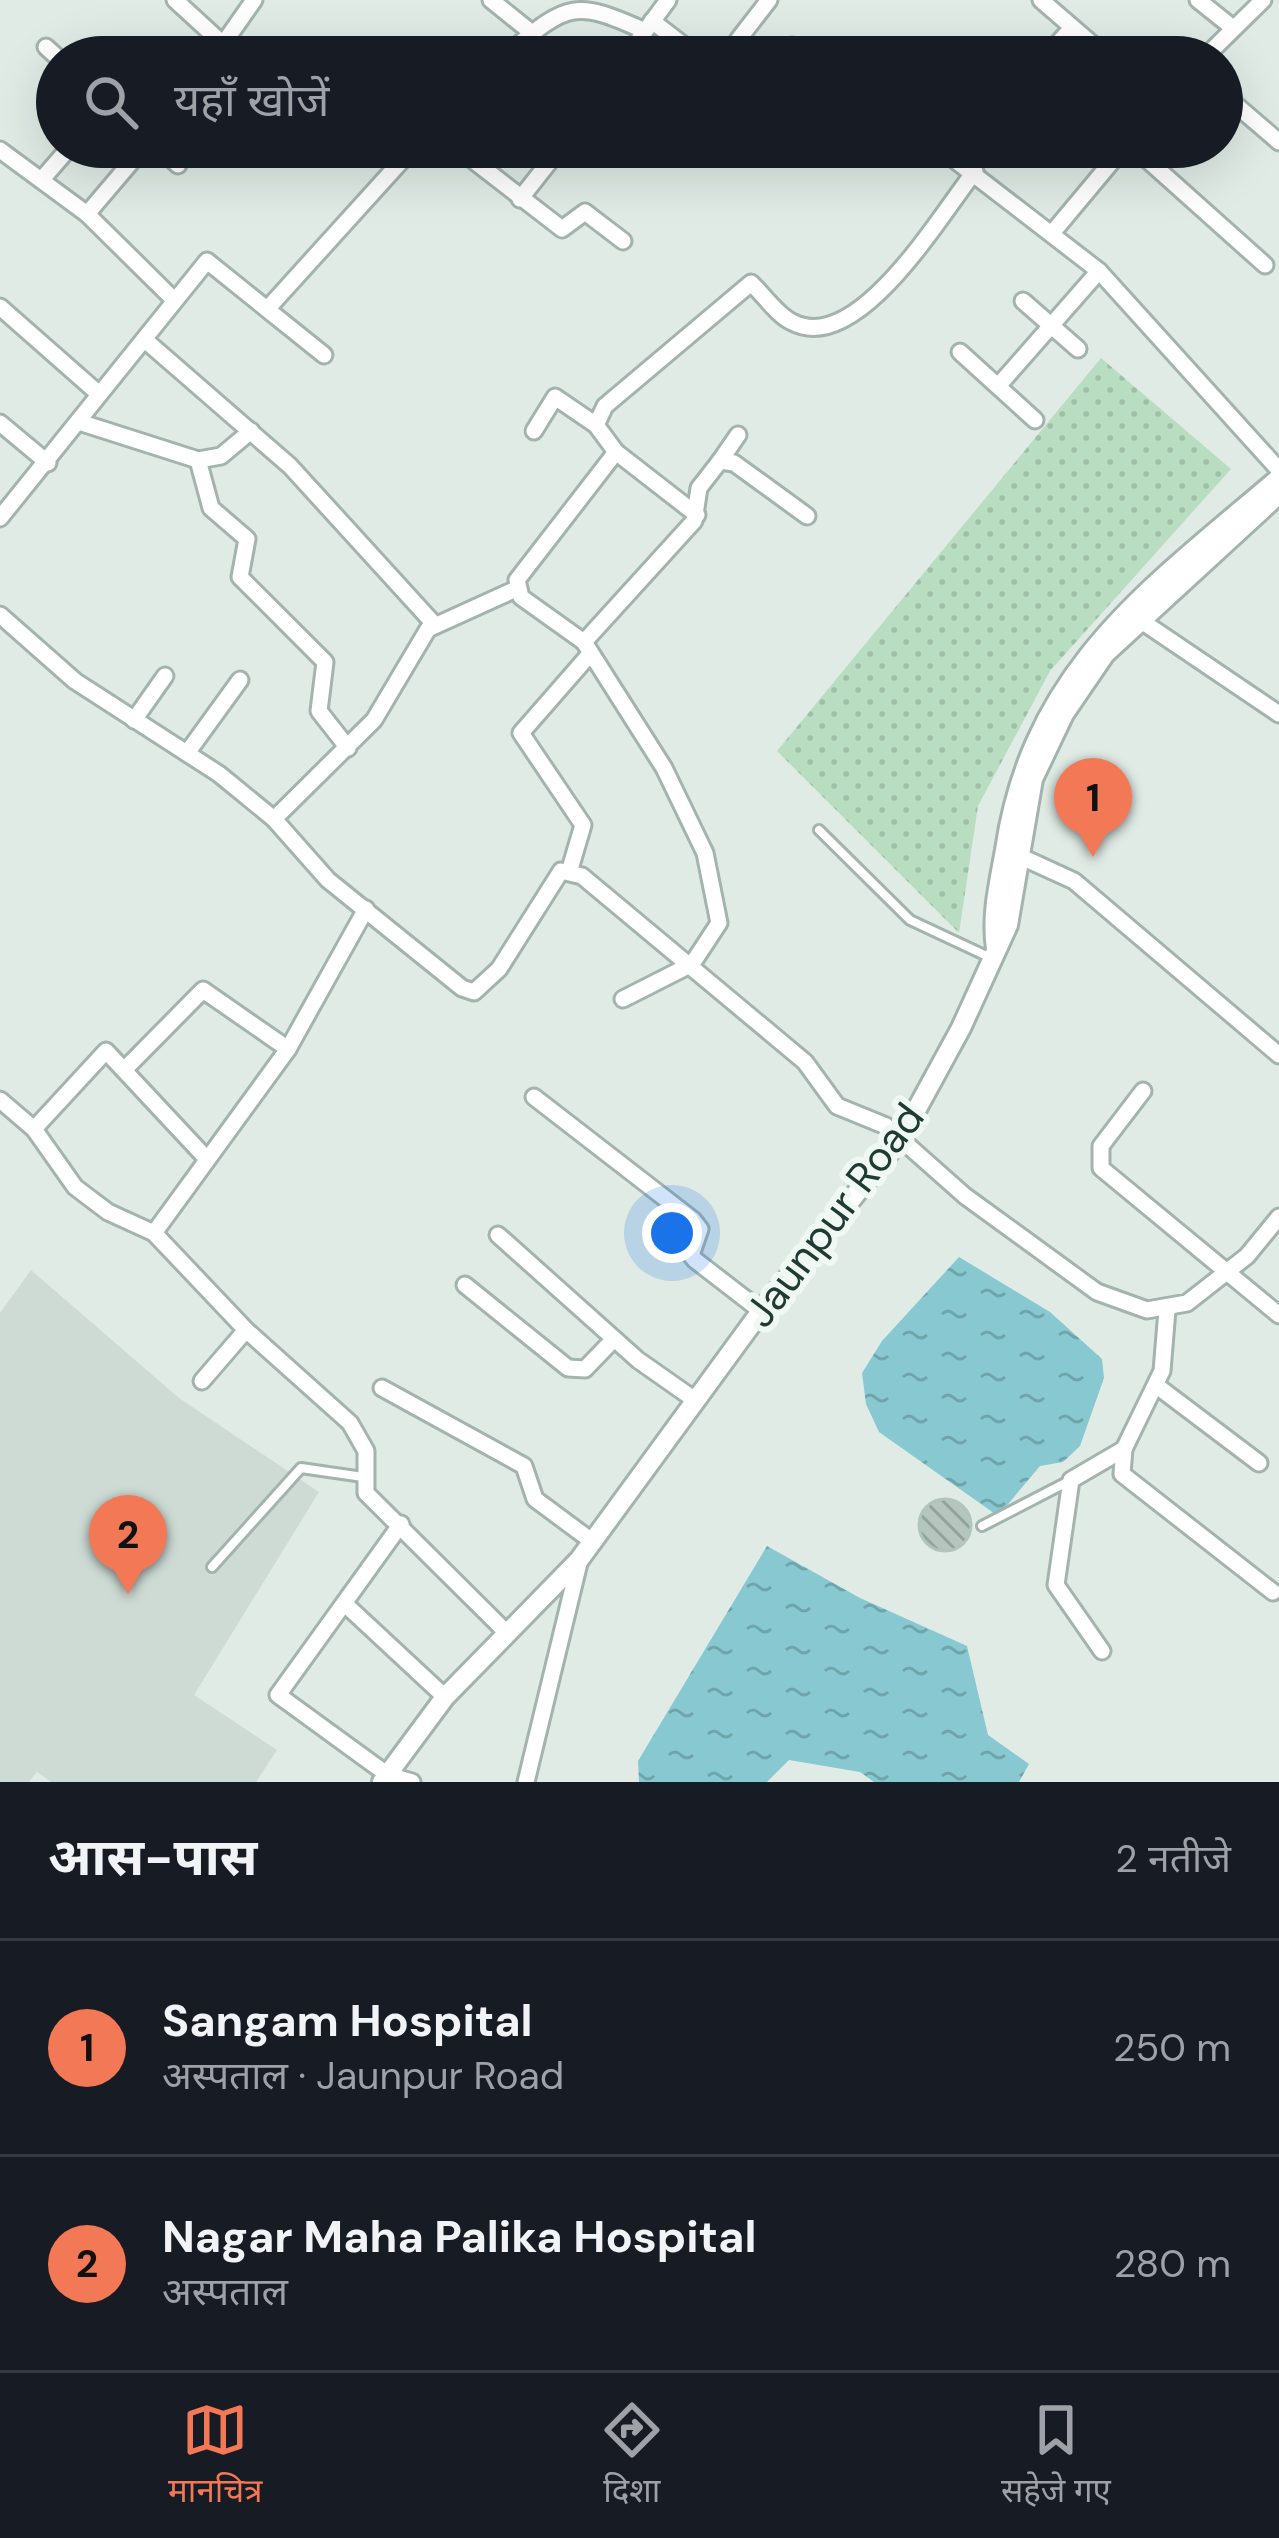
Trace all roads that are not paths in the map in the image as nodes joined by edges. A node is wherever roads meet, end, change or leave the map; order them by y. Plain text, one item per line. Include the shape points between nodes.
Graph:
1 (175, 0) edge
2 (254, 0) edge
3 (491, 0) edge
4 (668, 0) edge
5 (769, 0) edge
6 (1041, 0) edge
7 (1198, 0) edge
8 (1263, 0) edge
9 (648, 26) junction
10 (1072, 28) junction
11 (1233, 28) junction
12 (532, 33) junction
13 (205, 36) edge
14 (229, 36) edge
15 (529, 36) edge
16 (641, 36) edge
17 (664, 36) edge
18 (741, 36) edge
19 (1065, 36) edge
20 (1082, 36) edge
21 (1225, 36) edge
22 (1243, 111) edge
23 (1279, 142) edge
24 (0, 150) edge
25 (52, 168) edge
26 (126, 168) edge
27 (395, 168) edge
28 (481, 168) edge
29 (544, 168) edge
30 (970, 168) edge
31 (1109, 168) edge
32 (1152, 168) edge
33 (975, 171) junction
34 (44, 178) junction
35 (520, 199) junction
36 (87, 214) junction
37 (1053, 232) junction
38 (623, 241) dead end
39 (1265, 265) dead end
40 (1099, 271) junction
41 (173, 299) junction
42 (1023, 302) dead end
43 (270, 306) junction
44 (0, 307) edge
45 (1051, 326) junction
46 (145, 340) junction
47 (1078, 349) dead end
48 (960, 352) dead end
49 (324, 355) dead end
50 (999, 385) junction
51 (99, 394) junction
52 (1035, 420) dead end
53 (79, 422) junction
54 (0, 423) edge
55 (596, 425) junction
56 (251, 431) junction
57 (534, 431) dead end
58 (739, 434) dead end
59 (616, 452) junction
60 (198, 460) junction
61 (720, 461) junction
62 (48, 463) junction
63 (1279, 474) edge
64 (1279, 494) edge
65 (697, 514) junction
66 (807, 516) dead end
67 (0, 518) edge
68 (516, 589) junction
69 (0, 615) edge
70 (1140, 620) junction
71 (435, 625) junction
72 (587, 648) junction
73 (165, 676) dead end
74 (240, 680) dead end
75 (1279, 714) edge
76 (134, 720) junction
77 (348, 748) junction
78 (187, 754) junction
79 (274, 820) junction
80 (819, 830) dead end
81 (1011, 852) junction
82 (570, 869) junction
83 (366, 909) junction
84 (993, 954) junction
85 (692, 964) junction
86 (622, 1000) dead end
87 (288, 1049) junction
88 (1279, 1055) edge
89 (126, 1068) junction
90 (1143, 1091) dead end
91 (534, 1097) dead end
92 (0, 1100) edge
93 (34, 1129) junction
94 (901, 1138) junction
95 (205, 1157) junction
96 (1279, 1217) edge
97 (154, 1233) junction
98 (498, 1235) dead end
99 (1226, 1273) junction
100 (465, 1285) dead end
101 (1167, 1310) junction
102 (761, 1311) junction
103 (1279, 1316) edge
104 (246, 1330) junction
105 (614, 1339) junction
106 (202, 1381) dead end
107 (1157, 1386) junction
108 (382, 1388) dead end
109 (695, 1400) junction
110 (1124, 1449) junction
111 (1259, 1463) dead end
112 (363, 1478) junction
113 (1071, 1480) junction
114 (400, 1524) junction
115 (982, 1526) dead end
116 (593, 1542) junction
117 (579, 1560) junction
118 (212, 1568) dead end
119 (1273, 1592) dead end
120 (345, 1604) junction
121 (506, 1632) junction
122 (1102, 1651) dead end
123 (446, 1697) junction
124 (385, 1778) edge
125 (412, 1782) edge
126 (526, 1782) edge

1 - 13 street
2 - 14 street
3 - 12 street
4 - 9 street
5 - 18 street
6 - 10 street
7 - 11 street
8 - 11 street
9 - 12 street via 585,3
9 - 16 street
9 - 17 street
10 - 19 street
10 - 20 street
11 - 21 street
12 - 15 street
22 - 23 street
24 - 34 street
25 - 34 street
26 - 36 street
27 - 43 street
28 - 35 street
29 - 35 street
30 - 33 street
31 - 37 street
32 - 39 street
33 - 37 street
33 - 55 street via 874,301 831,327 793,323 751,283 605,406
34 - 36 street
35 - 38 street via 562,230 586,212
36 - 41 street
37 - 40 street
40 - 45 street
40 - 63 street
41 - 43 street via 207,260
41 - 46 street
42 - 45 street
43 - 49 street
44 - 51 street
45 - 47 street
45 - 50 street
46 - 51 street
46 - 56 street
48 - 50 street
50 - 52 street
51 - 53 street
53 - 60 street
53 - 62 street
54 - 62 street
55 - 57 street via 554,398
55 - 59 street
56 - 60 street via 221,456
56 - 71 street
58 - 61 street
59 - 65 street
59 - 68 street
60 - 77 street via 211,508 247,539 240,577 325,662 319,711
61 - 65 street via 699,488
61 - 66 street
62 - 67 street
63 - 81 street via 1135,602 1074,670 1018,782
64 - 70 street
65 - 72 street
68 - 71 street
68 - 72 street
69 - 76 street
70 - 75 street
70 - 81 street via 1064,714
71 - 77 street
72 - 82 street via 521,733 583,825
72 - 85 street via 664,768 705,853 721,909
73 - 76 street
74 - 78 street
76 - 78 street
77 - 79 street
78 - 79 street
79 - 83 street
80 - 84 lane via 910,920
81 - 84 street via 993,919
81 - 88 street via 1074,881
82 - 83 street via 474,992
82 - 85 street
83 - 87 street
84 - 94 street, Jaunpur Road
85 - 86 street
85 - 94 street via 805,1062 837,1106
87 - 89 street via 203,990
87 - 95 street
89 - 93 street via 102,1053
89 - 95 street
90 - 99 street via 1102,1146 1101,1168
91 - 102 street via 693,1220 700,1229 691,1255
92 - 93 street
93 - 97 street via 90,1200
94 - 101 street via 965,1196 1097,1292
94 - 102 street, Jaunpur Road
95 - 97 street
96 - 99 street
97 - 104 street
98 - 105 street
99 - 101 street
99 - 103 street
100 - 105 street via 568,1368 585,1369
101 - 107 street
102 - 109 street, Jaunpur Road
104 - 106 street
104 - 112 street via 350,1423 366,1450
105 - 109 street
107 - 110 street
107 - 111 street
108 - 116 street via 524,1466 535,1499
109 - 116 street, Jaunpur Road
110 - 113 street
110 - 119 street via 1122,1474 1135,1487
112 - 114 street via 366,1493
112 - 118 lane via 301,1468
113 - 115 lane
113 - 122 street via 1056,1586
114 - 120 street
114 - 121 street
116 - 117 street, Jaunpur Road
117 - 121 street, Jaunpur Road
117 - 126 street
120 - 123 street
120 - 124 street via 278,1695
121 - 123 street, Jaunpur Road
123 - 124 street, Jaunpur Road
124 - 125 street

